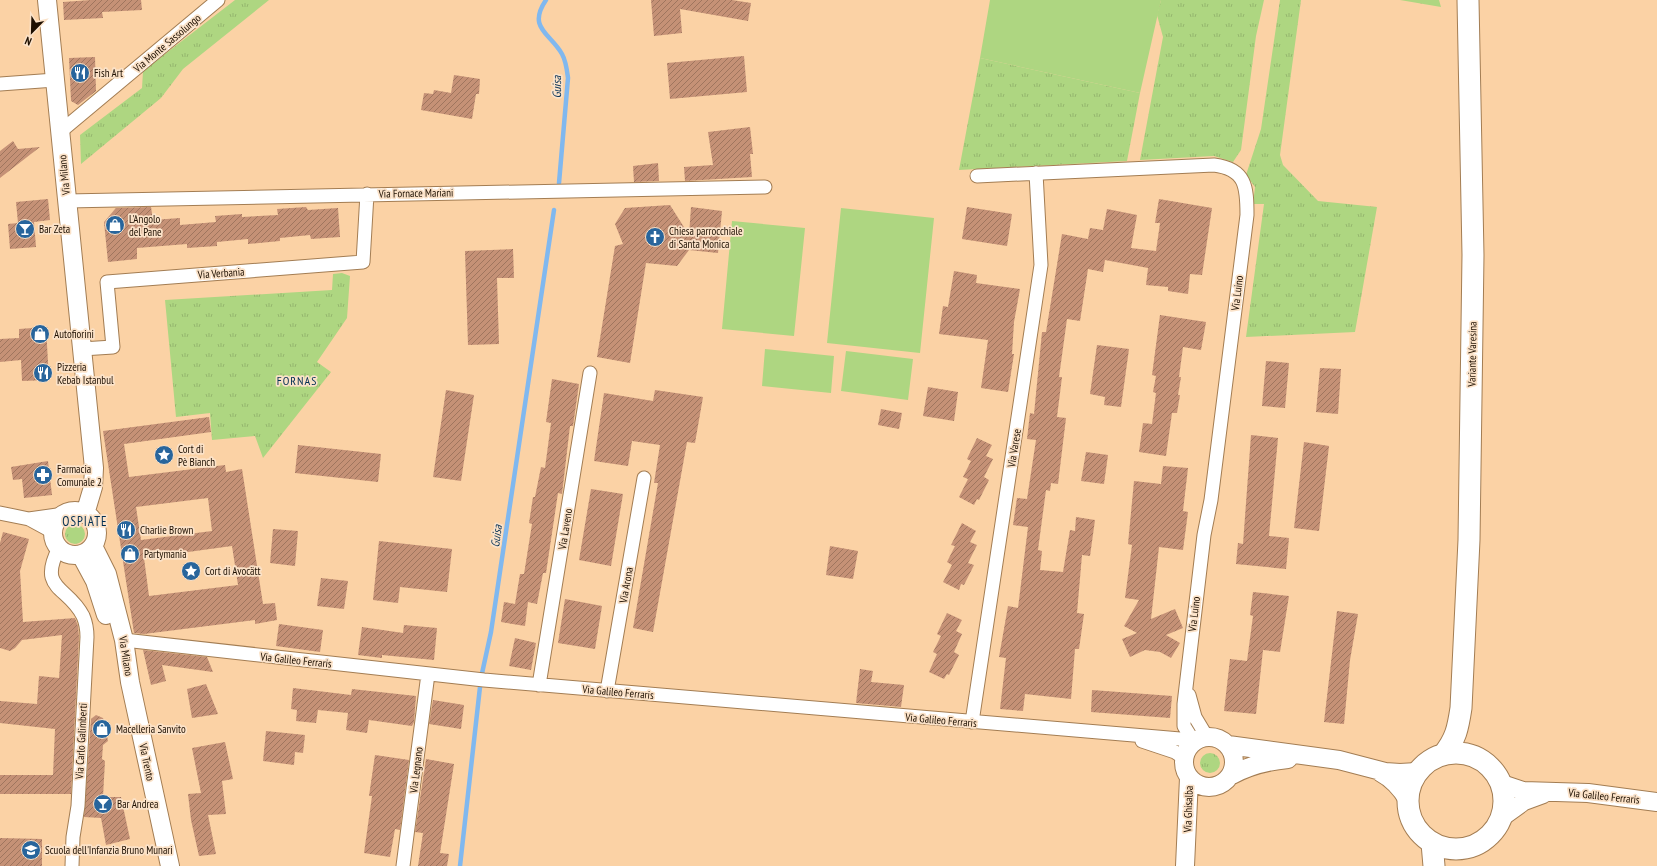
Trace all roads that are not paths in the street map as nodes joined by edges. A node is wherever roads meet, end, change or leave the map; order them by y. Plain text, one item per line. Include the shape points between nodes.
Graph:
1 (46, 0) edge
2 (218, 0) edge
3 (1468, 0) edge
4 (55, 80) junction
5 (0, 84) edge
6 (60, 132) junction
7 (1036, 173) junction
8 (977, 176) dead end
9 (765, 187) dead end
10 (367, 194) junction
11 (67, 201) junction
12 (82, 349) junction
13 (590, 373) dead end
14 (644, 478) dead end
15 (0, 513) edge
16 (74, 513) junction
17 (29, 518) junction
18 (56, 540) junction
19 (87, 551) junction
20 (124, 640) junction
21 (428, 674) junction
22 (130, 682) junction
23 (539, 685) junction
24 (607, 691) junction
25 (1461, 708) junction
26 (972, 722) junction
27 (1194, 745) junction
28 (1228, 745) junction
29 (1443, 755) junction
30 (1308, 757) junction
31 (1480, 759) junction
32 (1378, 770) junction
33 (1417, 772) junction
34 (1232, 775) junction
35 (1189, 778) junction
36 (1502, 784) junction
37 (1215, 787) junction
38 (1550, 791) junction
39 (1408, 800) junction
40 (1657, 802) edge
41 (1502, 817) junction
42 (1187, 840) junction
43 (1432, 843) junction
44 (1463, 849) junction
45 (72, 866) edge
46 (170, 866) edge
47 (403, 866) edge
48 (1185, 866) edge
49 (1434, 866) edge
50 (1448, 866) edge

1 - 4 street, Via Milano
2 - 6 street, Via Monte Sassolungo
3 - 25 main road, Variante Varesina via 1473,255 1469,540
4 - 5 street
4 - 6 street, Via Milano
6 - 11 street, Via Milano
7 - 8 street, Via Luino
7 - 26 street, Via Varese via 1041,265
7 - 27 street, Via Luino via 1214,165 1230,168 1245,184 1247,215 1211,500 1199,569 1188,676
9 - 10 street, Via Fornace Mariani
10 - 11 street, Via Fornace Mariani
10 - 12 street, Via Verbania via 363,262 106,282 113,347
11 - 12 street, Via Milano
12 - 16 street, Via Milano via 83,486
13 - 23 street, Via Laveno
14 - 24 street, Via Arona
15 - 17 street
16 - 17 street
16 - 18 street via 55,525
16 - 19 street via 93,520 97,528 97,538
17 - 18 street
18 - 19 street via 65,553
18 - 45 street, Via Carlo Galimberti via 51,566 52,579 83,616 87,637 78,806
19 - 20 street, Via Milano via 107,574
19 - 22 street, Via Milano via 120,659
20 - 21 street, Via Galileo Ferraris
20 - 22 street, Via Milano
21 - 23 street, Via Galileo Ferraris
21 - 47 street, Via Legnano
22 - 46 street, Via Trento
23 - 24 street, Via Galileo Ferraris
24 - 26 street, Via Galileo Ferraris
25 - 29 main road, Variante Varesina via 1453,742
25 - 31 main road, Variante Varesina via 1470,743
26 - 27 street, Via Galileo Ferraris via 1180,739
27 - 28 street via 1215,737
27 - 35 street via 1184,765
28 - 30 street
28 - 34 street via 1235,759
29 - 31 main road, Variante Varesina via 1462,753
29 - 33 main road, Variante Varesina via 1433,758
30 - 32 street via 1339,760
30 - 34 street via 1263,762
31 - 36 main road, Variante Varesina via 1496,774
32 - 33 street
32 - 39 street via 1394,781
33 - 39 main road, Variante Varesina via 1410,786
34 - 37 street via 1227,781
35 - 37 street via 1198,785
35 - 42 street, Via Ghisalba
36 - 38 street, Via Galileo Ferraris via 1523,791
36 - 41 main road
37 - 42 street, Via Ghisalba via 1200,805
38 - 40 street, Via Galileo Ferraris
38 - 41 street, Via Galileo Ferraris via 1524,801
39 - 43 main road, Variante Varesina via 1412,820 1417,829
41 - 44 main road via 1487,838
42 - 48 street, Via Ghisalba
43 - 44 main road, Variante Varesina via 1452,849
43 - 49 main road
44 - 50 main road

